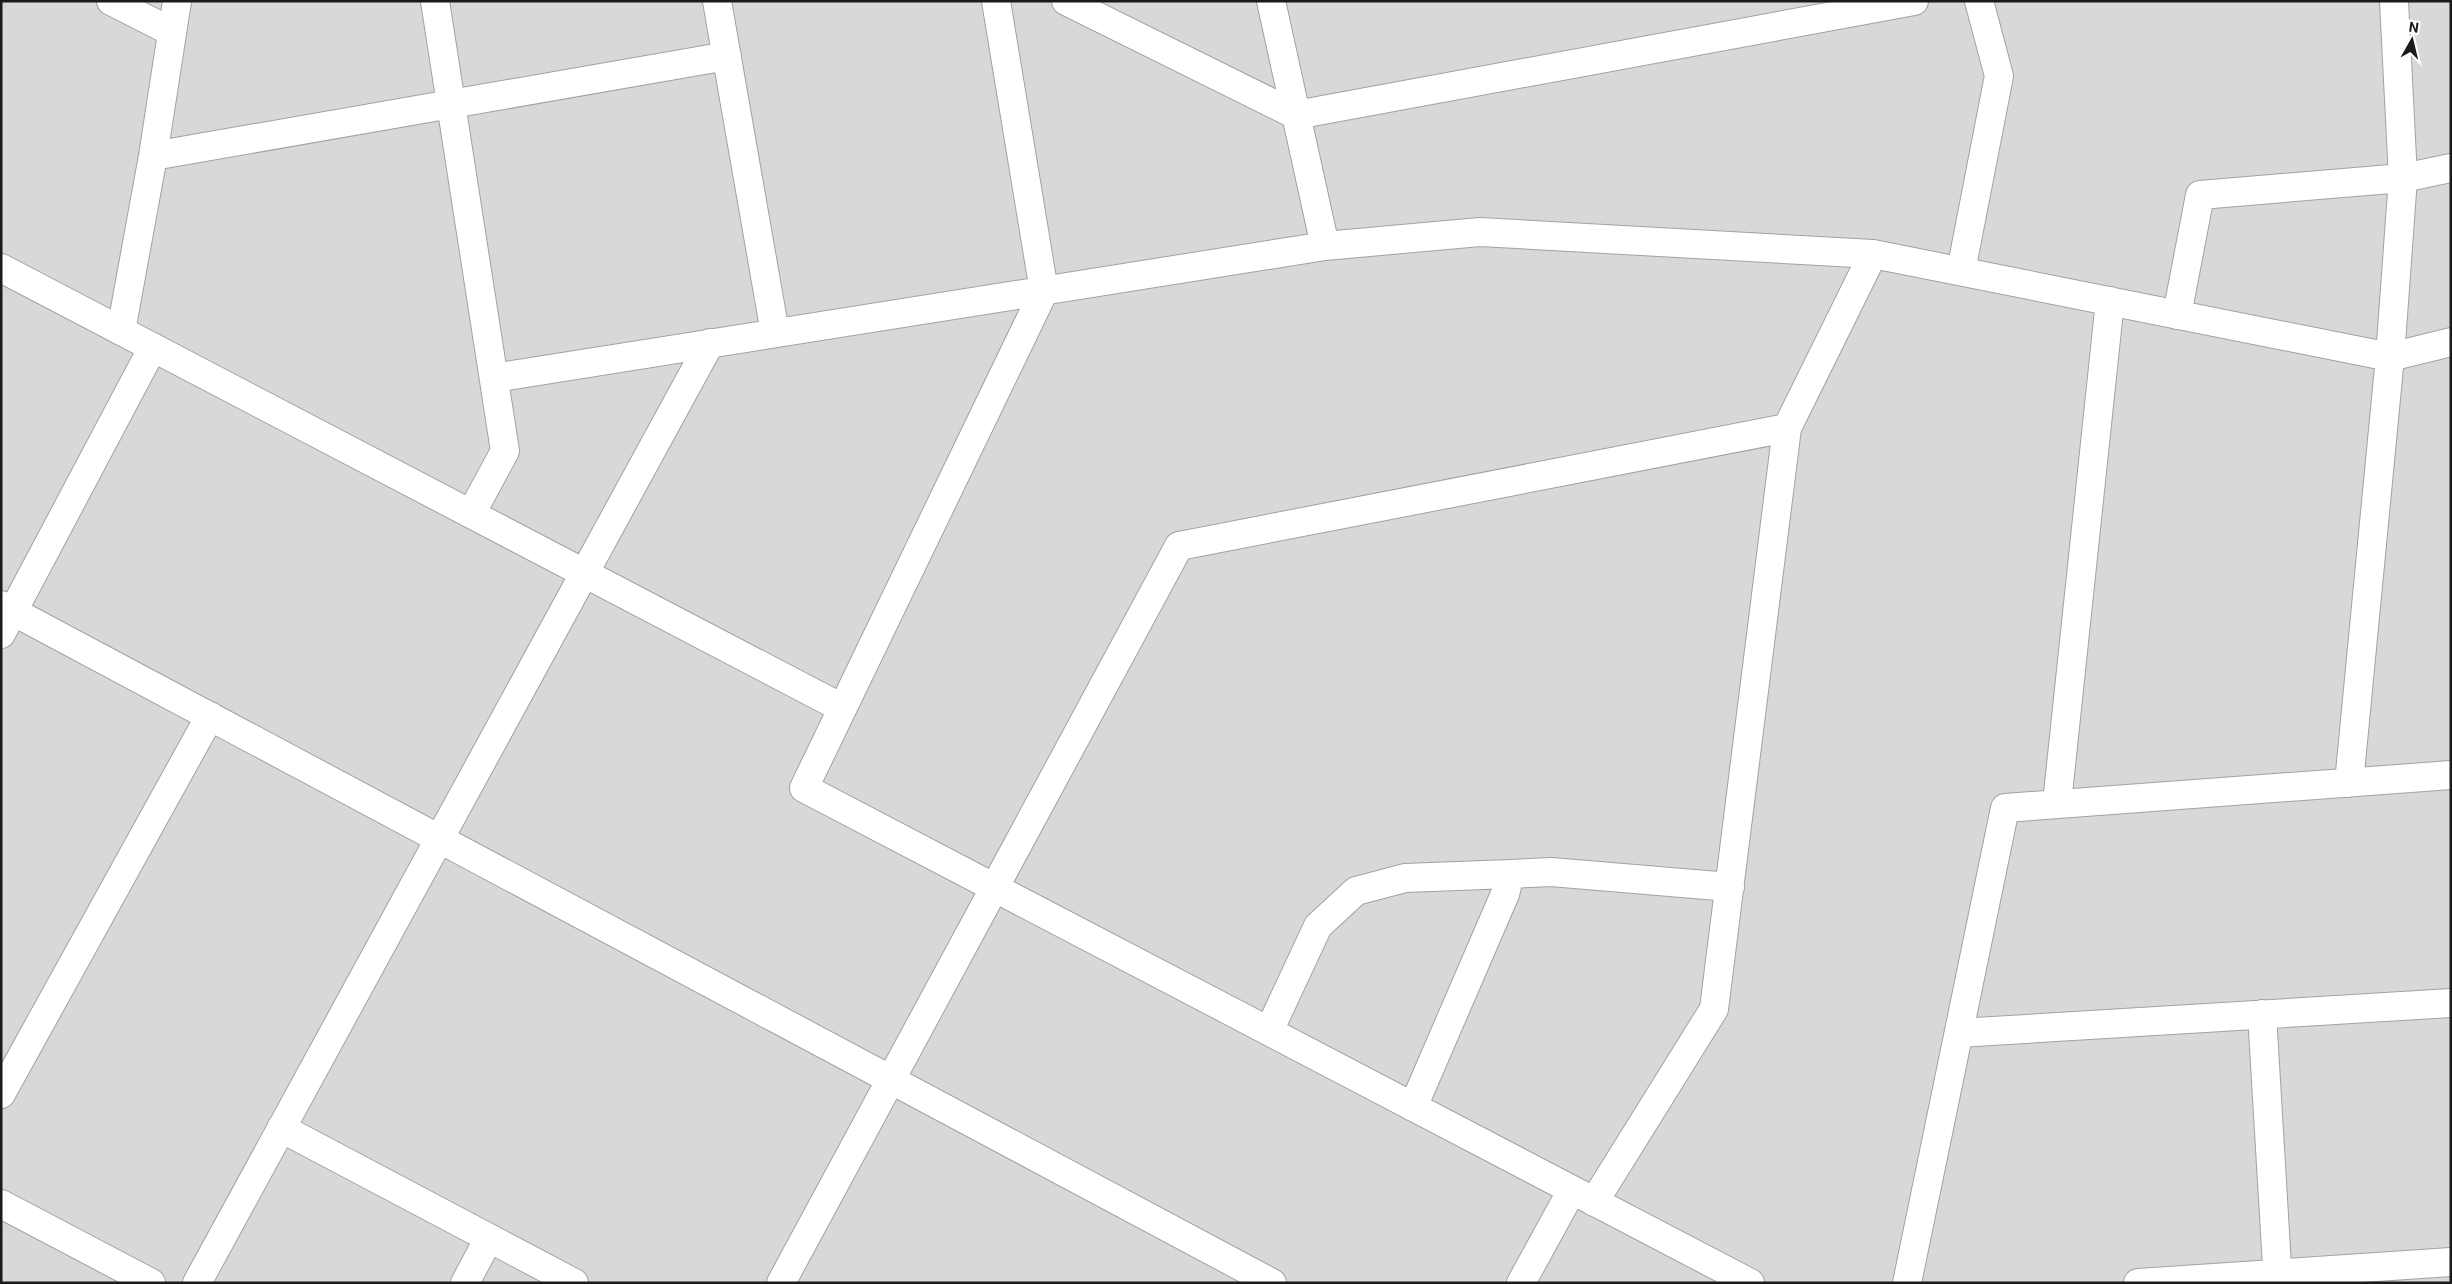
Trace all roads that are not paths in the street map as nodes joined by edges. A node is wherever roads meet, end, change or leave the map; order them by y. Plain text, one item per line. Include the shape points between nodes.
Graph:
1 (111, 1) edge
2 (177, 1) edge
3 (435, 1) edge
4 (717, 1) edge
5 (996, 1) edge
6 (1066, 1) edge
7 (1271, 1) edge
8 (1914, 1) edge
9 (1979, 1) edge
10 (2394, 1) edge
11 (172, 32) junction
12 (727, 56) junction
13 (451, 104) junction
14 (1296, 115) junction
15 (153, 156) junction
16 (2451, 168) edge
17 (2404, 178) junction
18 (1325, 246) junction
19 (1873, 254) junction
20 (1, 268) edge
21 (1961, 271) junction
22 (1044, 291) junction
23 (2110, 301) junction
24 (2177, 315) junction
25 (121, 331) junction
26 (775, 333) junction
27 (2451, 342) edge
28 (710, 343) junction
29 (153, 347) junction
30 (2390, 357) junction
31 (494, 378) junction
32 (1787, 428) junction
33 (471, 514) junction
34 (585, 573) junction
35 (5, 617) edge
36 (842, 708) junction
37 (210, 716) junction
38 (2451, 775) edge
39 (2349, 783) junction
40 (2057, 804) junction
41 (439, 839) junction
42 (1510, 874) junction
43 (994, 888) junction
44 (1730, 888) junction
45 (2451, 1002) edge
46 (2262, 1014) junction
47 (1269, 1031) junction
48 (1959, 1033) junction
49 (891, 1080) junction
50 (1, 1094) edge
51 (1412, 1107) junction
52 (281, 1128) junction
53 (1583, 1196) junction
54 (1, 1204) edge
55 (489, 1238) junction
56 (2451, 1262) edge
57 (2278, 1278) edge
58 (151, 1283) edge
59 (197, 1283) edge
60 (465, 1283) edge
61 (574, 1283) edge
62 (781, 1283) edge
63 (1272, 1283) edge
64 (1521, 1283) edge
65 (1750, 1283) edge
66 (1907, 1283) edge
67 (2138, 1283) edge

1 - 11 street
2 - 11 street
3 - 13 street
4 - 12 street
5 - 22 street
6 - 14 street
7 - 14 street
8 - 14 street
9 - 21 street via 1999,76
10 - 17 street
11 - 15 street
12 - 13 street
12 - 26 street
13 - 15 street
13 - 31 street
14 - 18 street
15 - 25 street
16 - 17 street
17 - 24 street via 2200,195
17 - 30 street
18 - 19 street via 1480,232
18 - 22 street
19 - 21 street
19 - 32 street
20 - 25 street
21 - 23 street
22 - 26 street
22 - 36 street
23 - 24 street
23 - 40 street
24 - 30 street
25 - 29 street
26 - 28 street
27 - 30 street
28 - 31 street
28 - 34 street
29 - 33 street
29 - 35 street
30 - 39 street
31 - 33 street via 505,451
32 - 43 street via 1179,546
32 - 44 street
33 - 34 street
34 - 36 street
34 - 41 street
35 - 37 street
36 - 43 street via 804,788
37 - 41 street
37 - 50 street
38 - 39 street
39 - 40 street
40 - 48 street via 2006,808
41 - 49 street
41 - 52 street
42 - 44 street via 1551,872
42 - 47 street via 1405,878 1356,891 1318,926
42 - 51 street via 1505,894
43 - 47 street
43 - 49 street
44 - 53 street via 1714,1009
45 - 46 street
46 - 48 street
46 - 57 street
47 - 51 street
48 - 66 street
49 - 62 street
49 - 63 street
51 - 53 street
52 - 55 street
52 - 59 street
53 - 64 street
53 - 65 street
54 - 58 street
55 - 60 street
55 - 61 street
56 - 57 street
57 - 67 street

